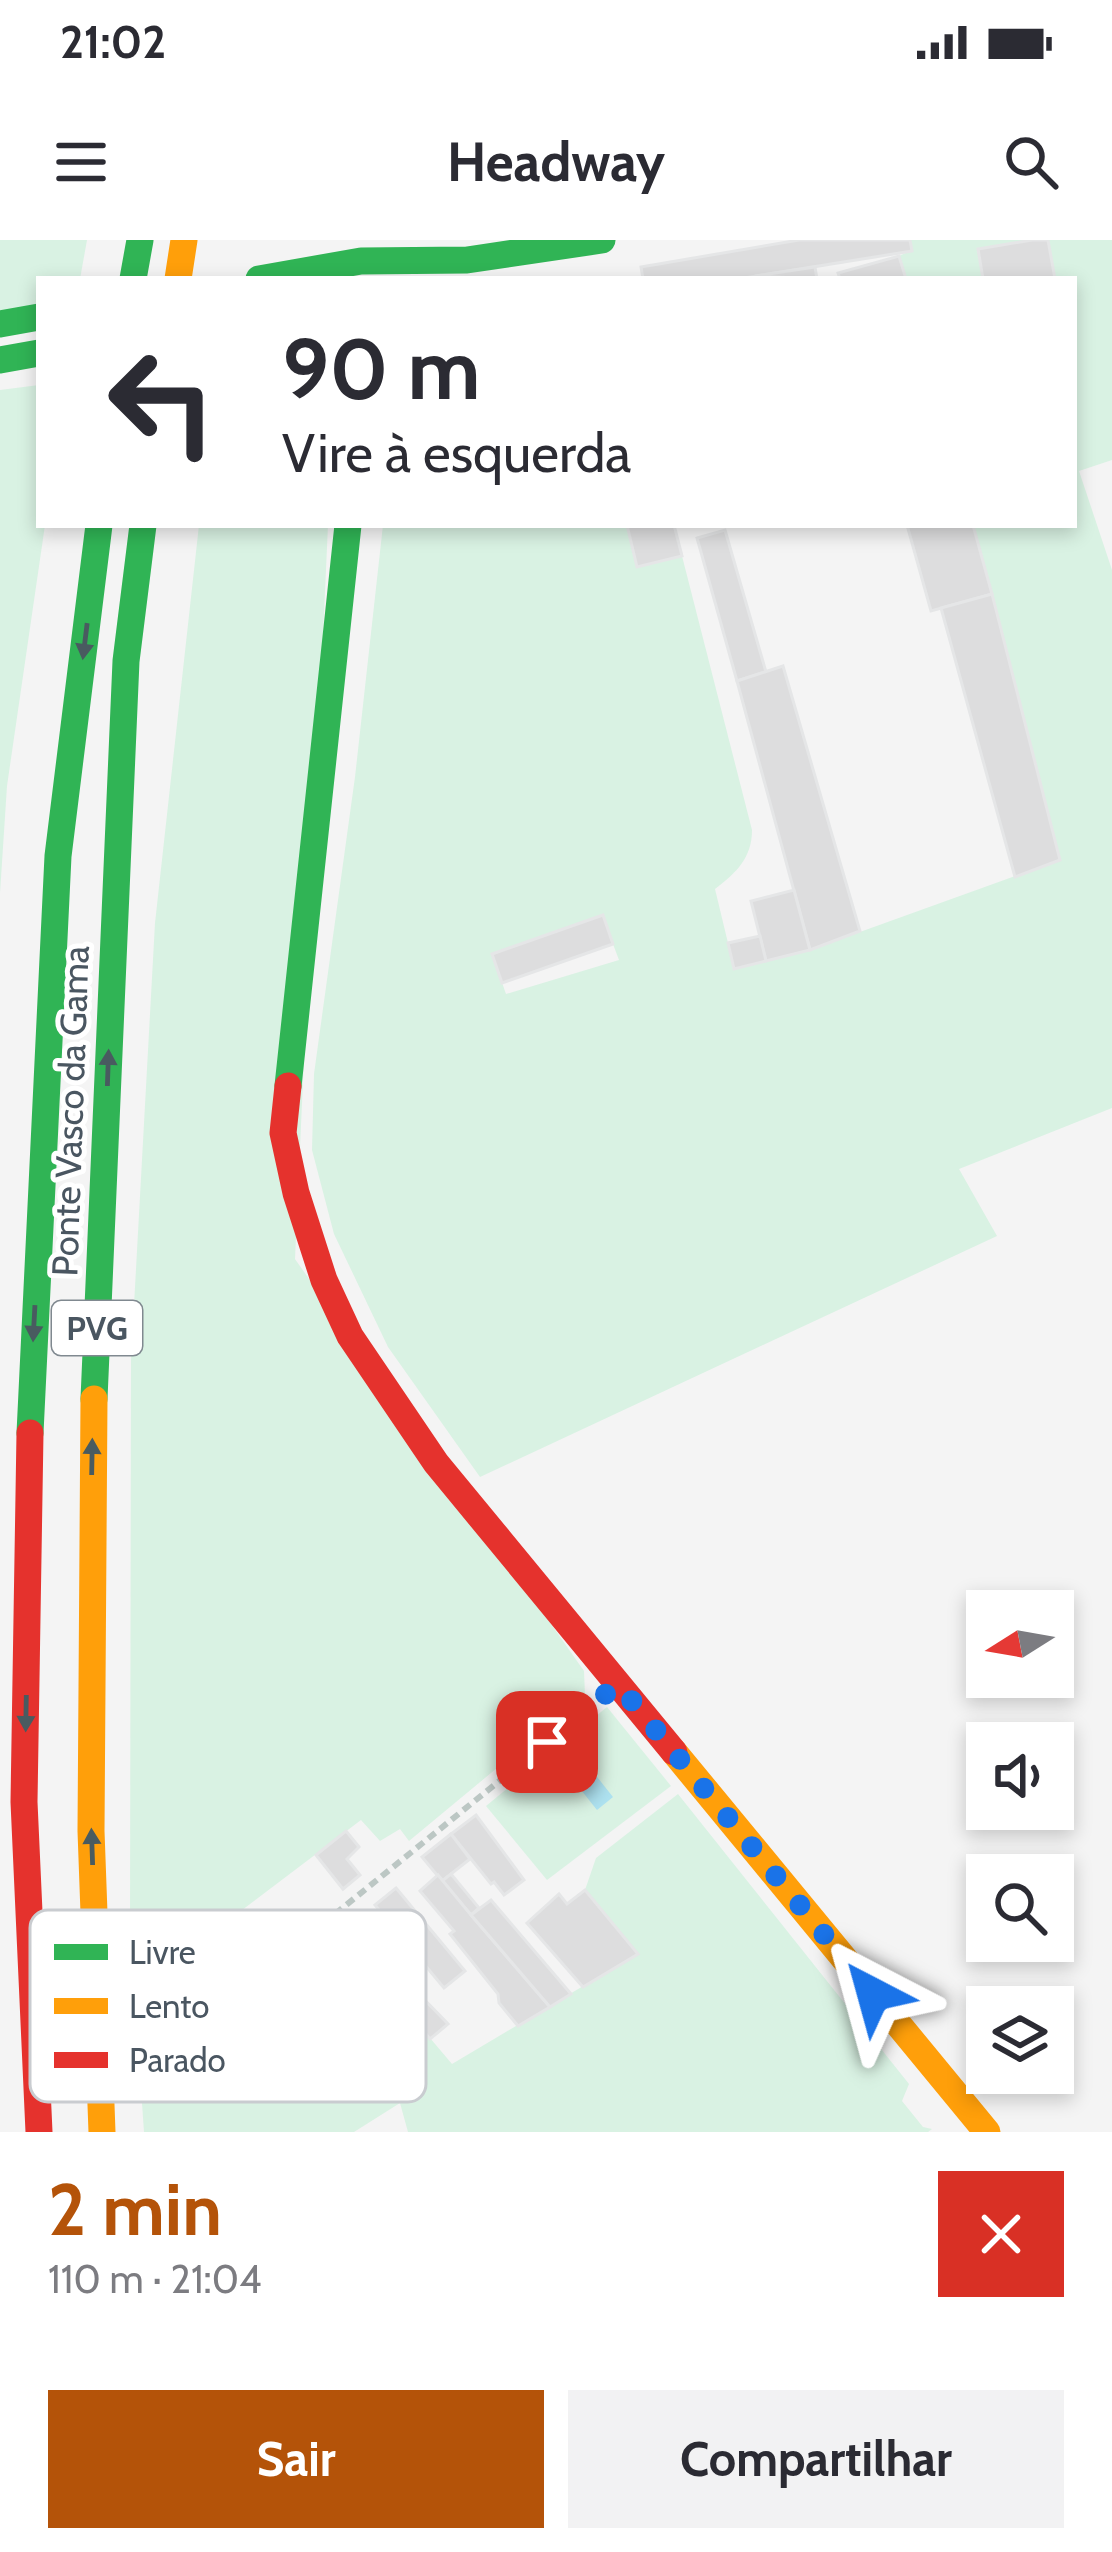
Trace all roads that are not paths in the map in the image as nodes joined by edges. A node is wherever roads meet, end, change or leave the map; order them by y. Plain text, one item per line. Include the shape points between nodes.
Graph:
1 (140, 240) edge
2 (184, 240) edge
3 (602, 240) edge
4 (467, 260) junction
5 (363, 270) edge
6 (134, 276) edge
7 (178, 276) edge
8 (294, 276) edge
9 (422, 276) edge
10 (36, 318) edge
11 (0, 324) edge
12 (36, 354) edge
13 (0, 360) edge
14 (100, 528) edge
15 (142, 528) edge
16 (348, 528) edge
17 (94, 1910) edge
18 (30, 1934) edge
19 (38, 2102) edge
20 (101, 2102) edge
21 (39, 2132) edge
22 (102, 2132) edge
23 (987, 2132) edge

1 - 6 main road
2 - 7 main road
3 - 4 main road
4 - 5 main road
4 - 9 main road
5 - 8 main road
10 - 11 main road
12 - 13 main road
14 -> 18 main road, Ponte Vasco da Gama / PVG via 58,856 30,1415
17 -> 15 main road, Ponte Vasco da Gama / PVG via 92,1456 126,661
16 - 23 main road via 283,1133 310,1245 363,1359 436,1463
19 -> 21 main road, Ponte Vasco da Gama / PVG
22 -> 20 main road, Ponte Vasco da Gama / PVG

